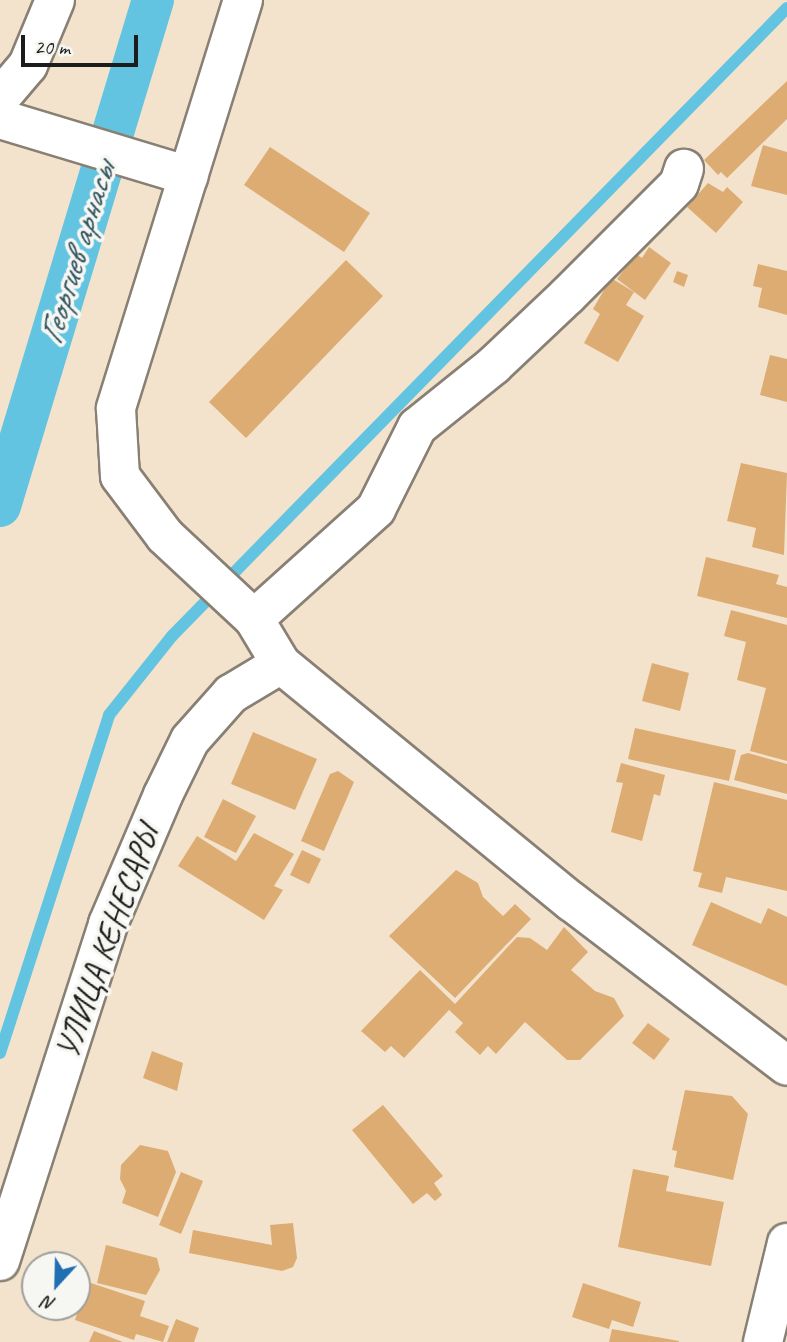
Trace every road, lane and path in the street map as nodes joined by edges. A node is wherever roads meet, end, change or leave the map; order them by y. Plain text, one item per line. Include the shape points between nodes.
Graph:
1 (55, 0) edge
2 (243, 0) edge
3 (4, 113) edge
4 (684, 169) dead end
5 (189, 176) junction
6 (254, 619) junction
7 (281, 664) junction
8 (787, 1066) edge
9 (787, 1243) edge
10 (0, 1261) edge
11 (763, 1342) edge

1 - 3 street
2 - 5 street
3 - 5 street
4 - 6 street via 679,184 576,287 494,365 417,427 376,509 318,556
5 - 6 street via 116,409 120,476 165,536
6 - 7 street
7 - 8 street via 572,902
7 - 10 street, УЛИЦА КЕНЕСАРЫ via 231,694 190,740 163,795 108,923
9 - 11 street

